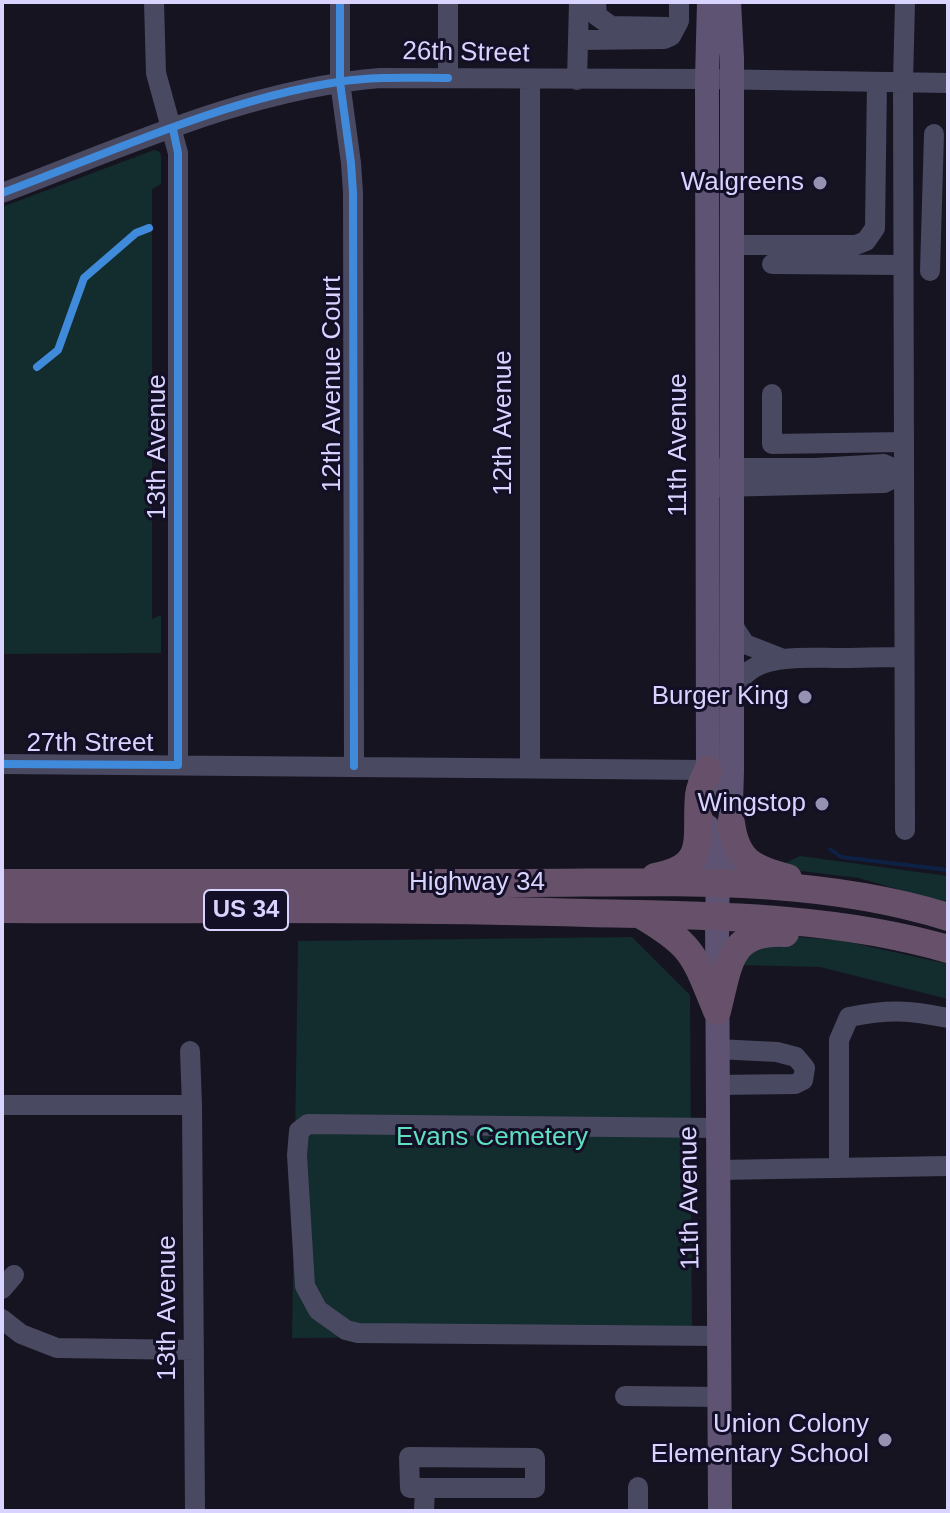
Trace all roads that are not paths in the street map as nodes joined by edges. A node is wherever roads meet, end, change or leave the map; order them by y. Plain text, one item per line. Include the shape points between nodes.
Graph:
1 (154, 2) edge
2 (340, 2) edge
3 (448, 2) edge
4 (579, 2) edge
5 (596, 2) edge
6 (679, 2) edge
7 (709, 2) edge
8 (729, 2) edge
9 (905, 2) edge
10 (677, 26) junction
11 (578, 40) junction
12 (448, 78) junction
13 (707, 79) junction
14 (530, 80) junction
15 (577, 80) junction
16 (732, 80) junction
17 (340, 82) junction
18 (877, 82) junction
19 (903, 82) junction
20 (948, 83) edge
21 (173, 129) junction
22 (934, 134) dead end
23 (2, 193) edge
24 (732, 245) junction
25 (772, 264) dead end
26 (903, 265) junction
27 (930, 271) dead end
28 (772, 394) dead end
29 (903, 442) junction
30 (833, 443) junction
31 (831, 466) junction
32 (904, 473) junction
33 (719, 477) junction
34 (732, 624) junction
35 (904, 657) junction
36 (781, 658) junction
37 (731, 703) junction
38 (2, 764) edge
39 (178, 765) junction
40 (354, 766) junction
41 (530, 767) junction
42 (708, 770) junction
43 (731, 823) junction
44 (905, 830) dead end
45 (2, 883) edge
46 (626, 883) junction
47 (718, 884) junction
48 (839, 891) junction
49 (2, 909) edge
50 (640, 914) junction
51 (717, 916) junction
52 (948, 917) edge
53 (902, 938) junction
54 (948, 949) edge
55 (717, 1011) junction
56 (948, 1018) edge
57 (717, 1049) junction
58 (190, 1051) dead end
59 (805, 1068) junction
60 (838, 1071) junction
61 (717, 1085) junction
62 (2, 1105) edge
63 (192, 1105) junction
64 (718, 1128) junction
65 (839, 1166) junction
66 (948, 1166) edge
67 (718, 1170) junction
68 (2, 1319) edge
69 (720, 1336) junction
70 (194, 1350) junction
71 (625, 1396) dead end
72 (720, 1397) junction
73 (638, 1487) dead end
74 (425, 1488) junction
75 (195, 1511) edge
76 (424, 1511) edge
77 (638, 1511) edge
78 (720, 1511) edge

1 - 21 street, 13th Avenue via 156,73
2 - 17 street, 12th Avenue Court
3 - 12 street
4 - 11 street
5 - 10 street via 597,16 611,26
6 - 10 street
7 - 13 main road, 11th Avenue
8 - 16 main road, 11th Avenue
9 - 19 street
10 - 11 street via 664,39
11 - 15 street
12 - 14 street, 26th Street
12 - 17 street, 26th Street
13 - 15 street, 26th Street
13 - 16 street, 26th Street
13 - 33 main road, 11th Avenue
14 - 15 street, 26th Street
14 - 41 street, 12th Avenue
16 - 18 street, 26th Street
16 - 24 main road, 11th Avenue
17 - 21 street, 26th Street via 256,100
17 - 40 street, 12th Avenue Court via 353,193
18 - 19 street, 26th Street
18 - 24 street via 872,235 856,245
19 - 20 street, 26th Street
19 - 26 street
21 - 23 street, 26th Street
21 - 39 street, 13th Avenue via 178,153
22 - 27 street
24 - 33 main road, 11th Avenue
25 - 26 street
26 - 29 street
28 - 30 street via 772,444
29 - 30 street
29 - 32 street
30 - 31 street
31 - 32 street via 884,464
31 - 33 street
32 - 33 street via 884,483
32 - 35 street
33 - 34 main road, 11th Avenue
33 - 42 main road, 11th Avenue
34 - 36 street via 745,644
34 - 37 main road, 11th Avenue
35 - 36 street
35 - 44 street
36 - 37 street via 742,677
37 - 43 main road, 11th Avenue
38 - 39 street, 27th Street
39 - 40 street, 27th Street
40 - 41 street, 27th Street
41 - 42 street, 27th Street
42 - 46 highway via 699,791 698,849 689,863 670,875
42 - 47 main road, 11th Avenue via 707,871
43 - 47 main road, 11th Avenue via 729,871
43 - 48 highway via 737,847 749,864
45 - 46 highway, Highway 34 / US 34
46 - 47 highway, Highway 34 / US 34
47 - 48 highway, Highway 34 / US 34
47 - 51 main road, 11th Avenue
48 - 52 highway, Highway 34 / US 34
49 - 50 highway, Highway 34 / US 34
50 - 51 highway, Highway 34 / US 34
50 - 55 highway via 683,943 697,961
51 - 53 highway, Highway 34 / US 34 via 849,927
51 - 55 main road, 11th Avenue
53 - 54 highway, Highway 34 / US 34
53 - 55 highway via 765,932 751,936 734,954
55 - 57 main road, 11th Avenue
56 - 60 street via 909,1010 849,1017 839,1040
57 - 59 street via 777,1052 796,1057
57 - 61 main road, 11th Avenue
58 - 63 street, 13th Avenue
59 - 60 street
59 - 61 street via 803,1080 795,1084
60 - 65 street
61 - 64 main road, 11th Avenue
62 - 63 street
63 - 70 street, 13th Avenue
64 - 67 main road, 11th Avenue
64 - 69 street via 308,1124 299,1131 297,1155 305,1286 318,1310 346,1330
65 - 66 street
65 - 67 street
67 - 69 main road, 11th Avenue
68 - 70 street via 21,1334 57,1348
69 - 72 main road, 11th Avenue
70 - 75 street, 13th Avenue
71 - 72 street
72 - 78 main road, 11th Avenue
73 - 77 street
74 - 74 street via 410,1488 409,1457 535,1458 535,1488
74 - 76 street

